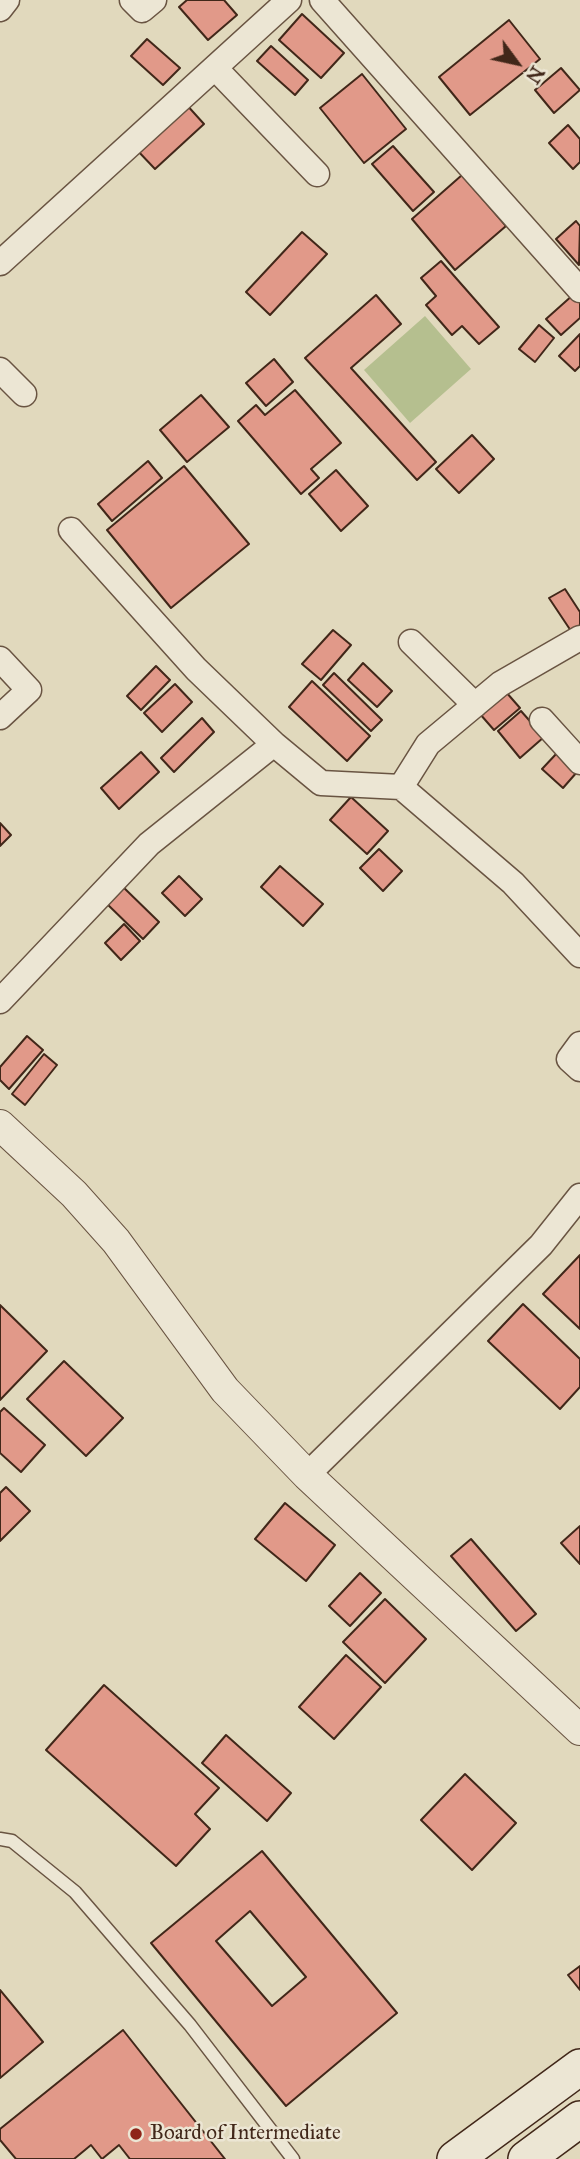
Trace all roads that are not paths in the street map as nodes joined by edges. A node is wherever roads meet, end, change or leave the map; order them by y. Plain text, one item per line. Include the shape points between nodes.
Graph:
1 (7, 0) edge
2 (132, 0) edge
3 (154, 0) edge
4 (289, 0) edge
5 (322, 0) edge
6 (0, 9) edge
7 (216, 69) junction
8 (317, 174) dead end
9 (0, 263) edge
10 (580, 290) edge
11 (0, 370) edge
12 (24, 394) dead end
13 (71, 530) dead end
14 (580, 638) edge
15 (411, 642) dead end
16 (0, 659) edge
17 (475, 705) junction
18 (0, 717) edge
19 (542, 720) dead end
20 (274, 744) junction
21 (580, 762) edge
22 (401, 787) junction
23 (580, 955) edge
24 (0, 1001) edge
25 (580, 1044) edge
26 (580, 1069) edge
27 (0, 1125) edge
28 (580, 1196) edge
29 (307, 1475) junction
30 (580, 1730) edge
31 (0, 1839) edge
32 (580, 2067) edge
33 (580, 2119) edge
34 (293, 2159) edge
35 (455, 2159) edge
36 (526, 2159) edge

1 - 6 street
2 - 3 street via 142,10
4 - 7 street
5 - 10 street
7 - 8 street
7 - 9 street
11 - 12 street
13 - 20 street via 196,669
14 - 17 street via 500,684
15 - 17 street
16 - 18 street via 29,690
17 - 22 street via 428,744
19 - 21 street
20 - 22 street via 321,783
20 - 24 street via 149,844
22 - 23 street via 513,883
25 - 26 street via 569,1059
27 - 29 street via 74,1194 116,1241 225,1390
28 - 29 street via 541,1245
29 - 30 street
31 - 34 lane via 12,1841 75,1892 190,2025
32 - 35 main road
33 - 36 main road

